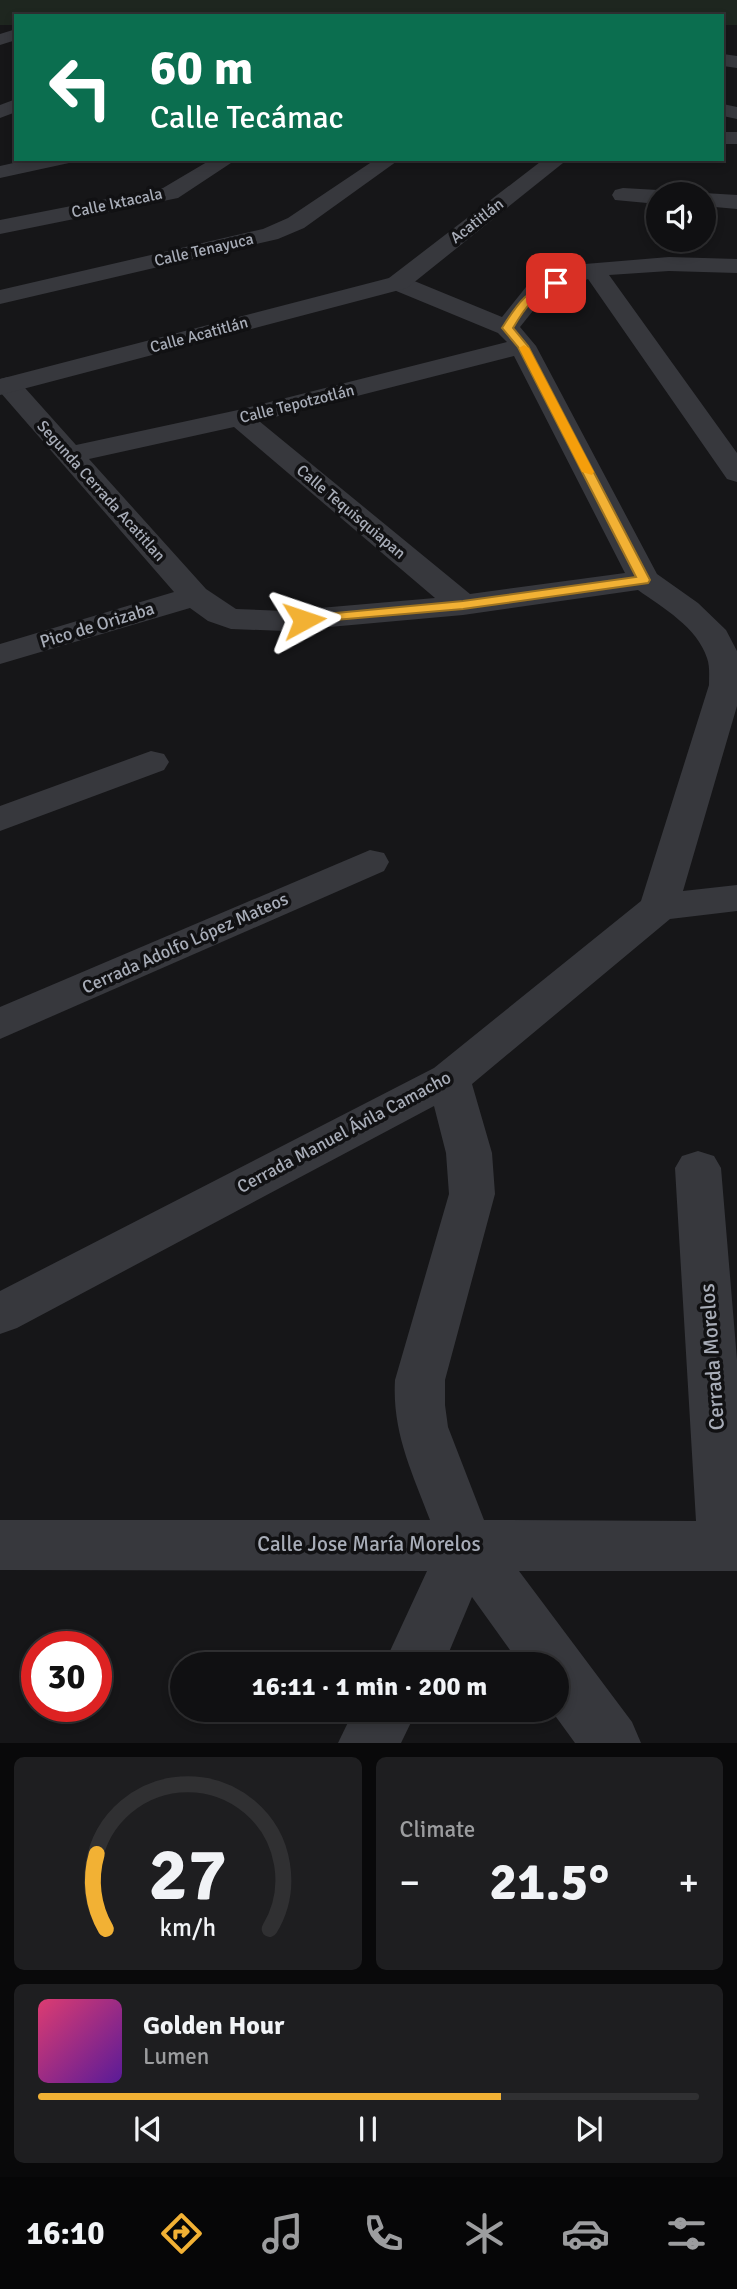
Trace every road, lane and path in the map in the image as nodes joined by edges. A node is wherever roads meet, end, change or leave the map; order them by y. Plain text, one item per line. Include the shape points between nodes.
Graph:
1 (737, 49) edge
2 (737, 54) edge
3 (52, 161) edge
4 (224, 161) edge
5 (387, 161) edge
6 (555, 161) edge
7 (0, 172) edge
8 (623, 195) dead end
9 (646, 196) edge
10 (716, 201) edge
11 (737, 202) edge
12 (0, 228) edge
13 (737, 266) edge
14 (593, 269) junction
15 (398, 284) junction
16 (0, 297) edge
17 (515, 337) junction
18 (4, 386) edge
19 (239, 418) junction
20 (69, 455) junction
21 (737, 473) edge
22 (644, 580) junction
23 (194, 596) junction
24 (463, 605) junction
25 (0, 654) edge
26 (151, 762) dead end
27 (0, 819) edge
28 (370, 862) dead end
29 (737, 898) edge
30 (659, 907) junction
31 (0, 1024) edge
32 (449, 1079) junction
33 (698, 1168) dead end
34 (0, 1314) edge
35 (466, 1544) junction
36 (0, 1545) edge
37 (731, 1545) edge
38 (420, 1652) edge
39 (545, 1652) edge
40 (569, 1685) edge
41 (380, 1722) edge
42 (368, 1743) edge
43 (611, 1743) edge

1 - 2 street via 733,52
3 - 7 street
4 - 12 street, Calle Ixtacala via 170,192
5 - 16 street, Calle Tenayuca via 296,223 270,234
6 - 15 street, Acatitlán
8 - 9 street
10 - 11 street
13 - 14 street via 656,264
14 - 17 street via 535,292 522,305
14 - 21 street
15 - 17 street
15 - 18 street, Calle Acatitlán
17 - 19 street, Calle Tepotzotlán
17 - 22 street
18 - 20 street, Segunda Cerrada Acatitlan
19 - 20 street, Calle Tepotzotlán
19 - 24 street, Calle Tequisquiapan
20 - 23 street, Segunda Cerrada Acatitlan
22 - 24 street, Segunda Cerrada Acatitlan
22 - 30 street via 687,610 714,637 725,660 726,685
23 - 24 street, Segunda Cerrada Acatitlan via 219,614 244,620 285,621
23 - 25 street, Pico de Orizaba
26 - 27 street
28 - 31 street, Cerrada Adolfo López Mateos
29 - 30 street
30 - 32 street, Cerrada Manuel Ávila Camacho
32 - 34 street, Cerrada Manuel Ávila Camacho
32 - 35 street via 470,1153 472,1194 420,1380 419,1405 422,1427
33 - 37 street, Cerrada Morelos
35 - 36 street, Calle Jose María Morelos
35 - 37 street, Calle Jose María Morelos
35 - 38 street
35 - 39 street
40 - 43 street
41 - 42 street

